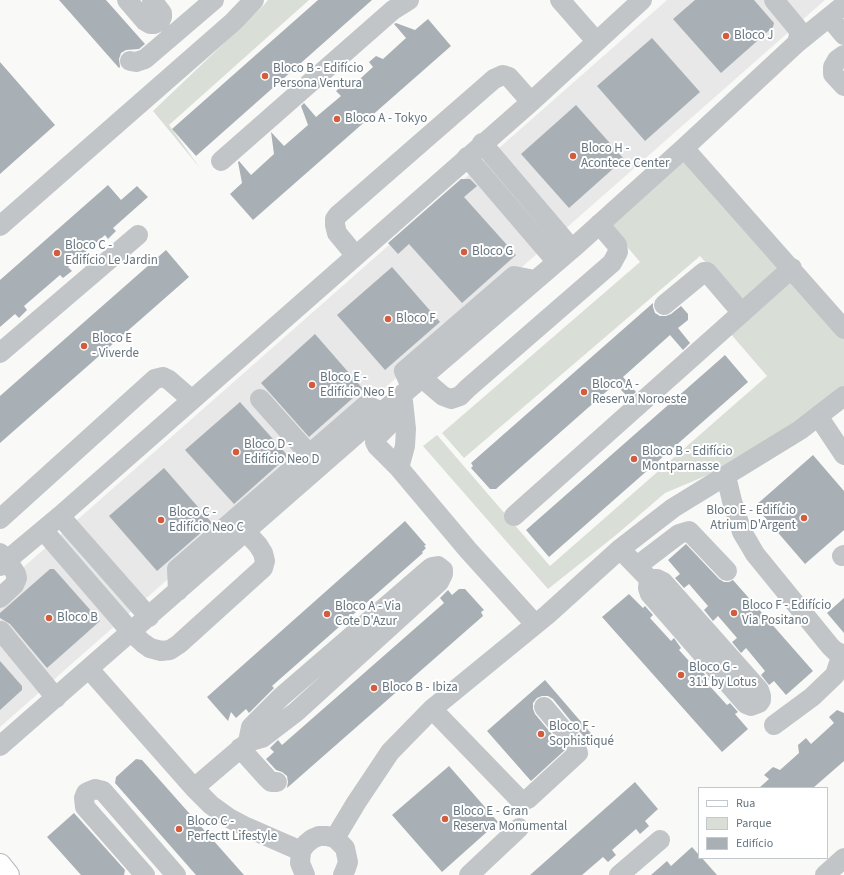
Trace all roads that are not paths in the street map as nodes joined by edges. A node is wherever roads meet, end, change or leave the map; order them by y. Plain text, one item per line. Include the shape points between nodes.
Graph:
1 (127, 0) edge
2 (152, 0) edge
3 (214, 0) edge
4 (254, 0) edge
5 (409, 0) edge
6 (560, 0) edge
7 (642, 0) edge
8 (774, 0) edge
9 (790, 0) edge
10 (831, 15) edge
11 (166, 29) junction
12 (844, 35) edge
13 (596, 41) junction
14 (797, 43) junction
15 (844, 55) edge
16 (192, 58) junction
17 (130, 61) dead end
18 (844, 86) edge
19 (531, 102) junction
20 (482, 144) junction
21 (684, 148) junction
22 (467, 157) junction
23 (221, 161) dead end
24 (600, 224) junction
25 (0, 225) edge
26 (138, 235) dead end
27 (572, 249) junction
28 (355, 255) junction
29 (556, 261) junction
30 (792, 268) junction
31 (664, 305) dead end
32 (742, 313) junction
33 (844, 329) edge
34 (0, 353) edge
35 (410, 393) junction
36 (844, 396) edge
37 (260, 399) dead end
38 (192, 400) junction
39 (382, 412) junction
40 (818, 416) junction
41 (309, 454) junction
42 (844, 455) edge
43 (399, 468) junction
44 (726, 476) junction
45 (60, 516) junction
46 (514, 516) dead end
47 (0, 518) edge
48 (43, 530) junction
49 (246, 532) junction
50 (620, 549) junction
51 (2, 560) edge
52 (727, 571) dead end
53 (643, 573) junction
54 (178, 591) junction
55 (0, 598) edge
56 (149, 617) junction
57 (535, 624) junction
58 (1, 631) dead end
59 (132, 632) junction
60 (843, 654) edge
61 (90, 669) junction
62 (56, 698) junction
63 (544, 707) dead end
64 (432, 708) junction
65 (774, 725) dead end
66 (244, 745) junction
67 (0, 746) edge
68 (277, 782) dead end
69 (194, 788) junction
70 (519, 828) dead end
71 (335, 838) junction
72 (660, 840) dead end
73 (301, 851) junction
74 (844, 858) edge
75 (0, 865) edge
76 (8, 875) edge
77 (145, 875) edge
78 (176, 875) edge
79 (305, 875) edge
80 (343, 875) edge
81 (469, 875) edge
82 (619, 875) edge
83 (825, 875) edge

1 - 11 street via 147,23
2 - 11 street via 162,13
3 - 11 street
4 - 16 street
5 - 23 street via 393,10
6 - 13 street
7 - 13 street
8 - 14 street via 798,29
9 - 10 street via 809,21
10 - 12 street
10 - 14 street
11 - 16 street
11 - 17 street via 146,59
13 - 19 street
14 - 21 street
15 - 18 street via 833,67 834,74
16 - 25 street
19 - 20 street
19 - 28 street via 509,77 503,75 494,79 338,215 335,219 337,233
20 - 22 street
20 - 27 street
21 - 24 street
21 - 30 street
22 - 28 street
22 - 29 street
24 - 27 street
24 - 35 street via 617,245 618,252 612,263 460,396 451,399
26 - 34 street
27 - 29 street
28 - 38 street
29 - 35 street via 535,280 514,276 404,371
30 - 32 street
30 - 33 street
31 - 32 street via 706,272
32 - 46 street
35 - 39 street
35 - 43 street via 405,446
35 - 43 street via 375,442
36 - 40 street
37 - 41 street
38 - 45 street
38 - 47 street via 169,380 163,377 155,379
39 - 41 street via 366,405
39 - 49 street
40 - 42 street
40 - 44 street
41 - 54 street via 177,569
43 - 57 street
44 - 50 street via 673,508
44 - 60 street via 742,532 755,554 830,646
45 - 48 street
45 - 56 street
48 - 51 street
48 - 59 street
49 - 54 street
49 - 59 street via 263,553 263,568 179,644 170,650 161,651 143,644
50 - 53 street
50 - 57 street
51 - 55 street via 16,574 16,582
52 - 53 street via 689,531 679,534
53 - 53 street via 650,594 746,704 751,706 759,703 760,693 749,679 663,582
54 - 56 street
56 - 59 street
57 - 64 street
58 - 62 street
59 - 61 street
60 - 65 street via 835,675 812,697
61 - 62 street
61 - 69 street
62 - 67 street
63 - 64 street via 575,744 578,753 528,799 520,800
64 - 71 street via 390,752
66 - 66 street via 262,738 296,712 438,582 444,574 443,570 438,566 428,570 281,697 251,727
66 - 68 street via 267,778 271,782
66 - 69 street
69 - 73 street via 229,818
70 - 81 street
71 - 73 street via 316,838 306,844
71 - 80 street via 345,848 347,855 348,862
72 - 82 street
73 - 79 street via 300,863
74 - 83 street
75 - 76 main road
77 - 78 street via 85,807 86,793 95,789 103,791

